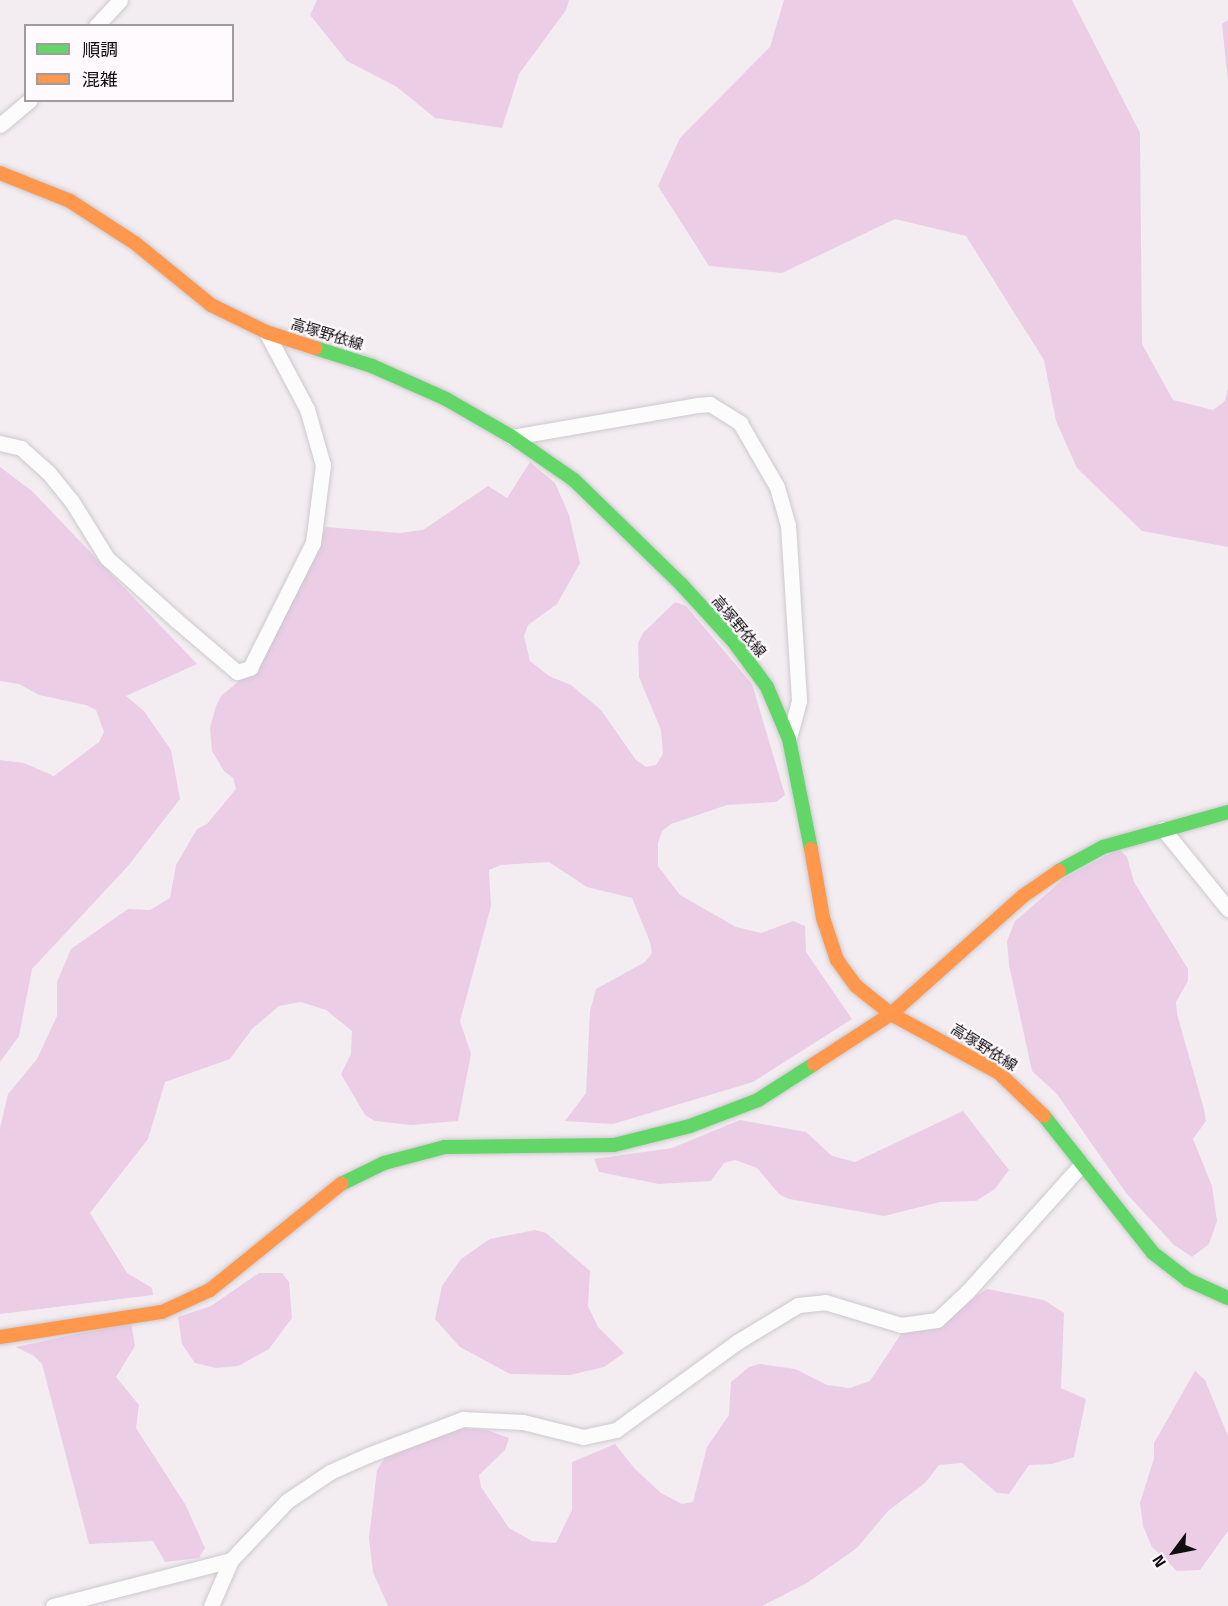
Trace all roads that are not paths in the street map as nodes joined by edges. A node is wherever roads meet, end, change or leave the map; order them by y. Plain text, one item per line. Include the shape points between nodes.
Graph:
1 (120, 0) edge
2 (98, 24) edge
3 (28, 102) edge
4 (0, 125) edge
5 (0, 174) edge
6 (266, 332) junction
7 (512, 437) junction
8 (0, 443) edge
9 (789, 740) junction
10 (1228, 812) edge
11 (1163, 829) junction
12 (1228, 909) edge
13 (891, 1014) junction
14 (1082, 1164) junction
15 (1228, 1298) edge
16 (0, 1337) edge
17 (231, 1560) junction
18 (53, 1606) edge
19 (211, 1606) edge

1 - 2 street
3 - 4 street
5 - 6 main road, 高塚野依線 via 70,201 135,243 211,304
6 - 7 main road, 高塚野依線 via 372,366 446,399
6 - 8 street via 306,409 323,465 313,543 250,668 237,672 107,558 48,472 21,448
7 - 9 main road, 高塚野依線 via 574,480 734,642 767,687
7 - 9 street via 710,404 740,423 777,487 788,525 799,701
9 - 13 main road, 高塚野依線 via 823,918 837,960 855,986
10 - 11 main road
11 - 12 street
11 - 13 main road via 1103,847 1060,870 1023,896
13 - 14 main road, 高塚野依線 via 999,1073 1031,1100
13 - 16 main road via 758,1100 690,1126 614,1145 445,1147 384,1163 330,1189 201,1295 162,1312
14 - 15 main road, 高塚野依線 via 1153,1253 1188,1280
14 - 17 street via 968,1292 937,1320 901,1325 825,1302 798,1305 737,1342 616,1430 582,1437 523,1422 463,1419 330,1472 287,1501
17 - 18 street
17 - 19 street

